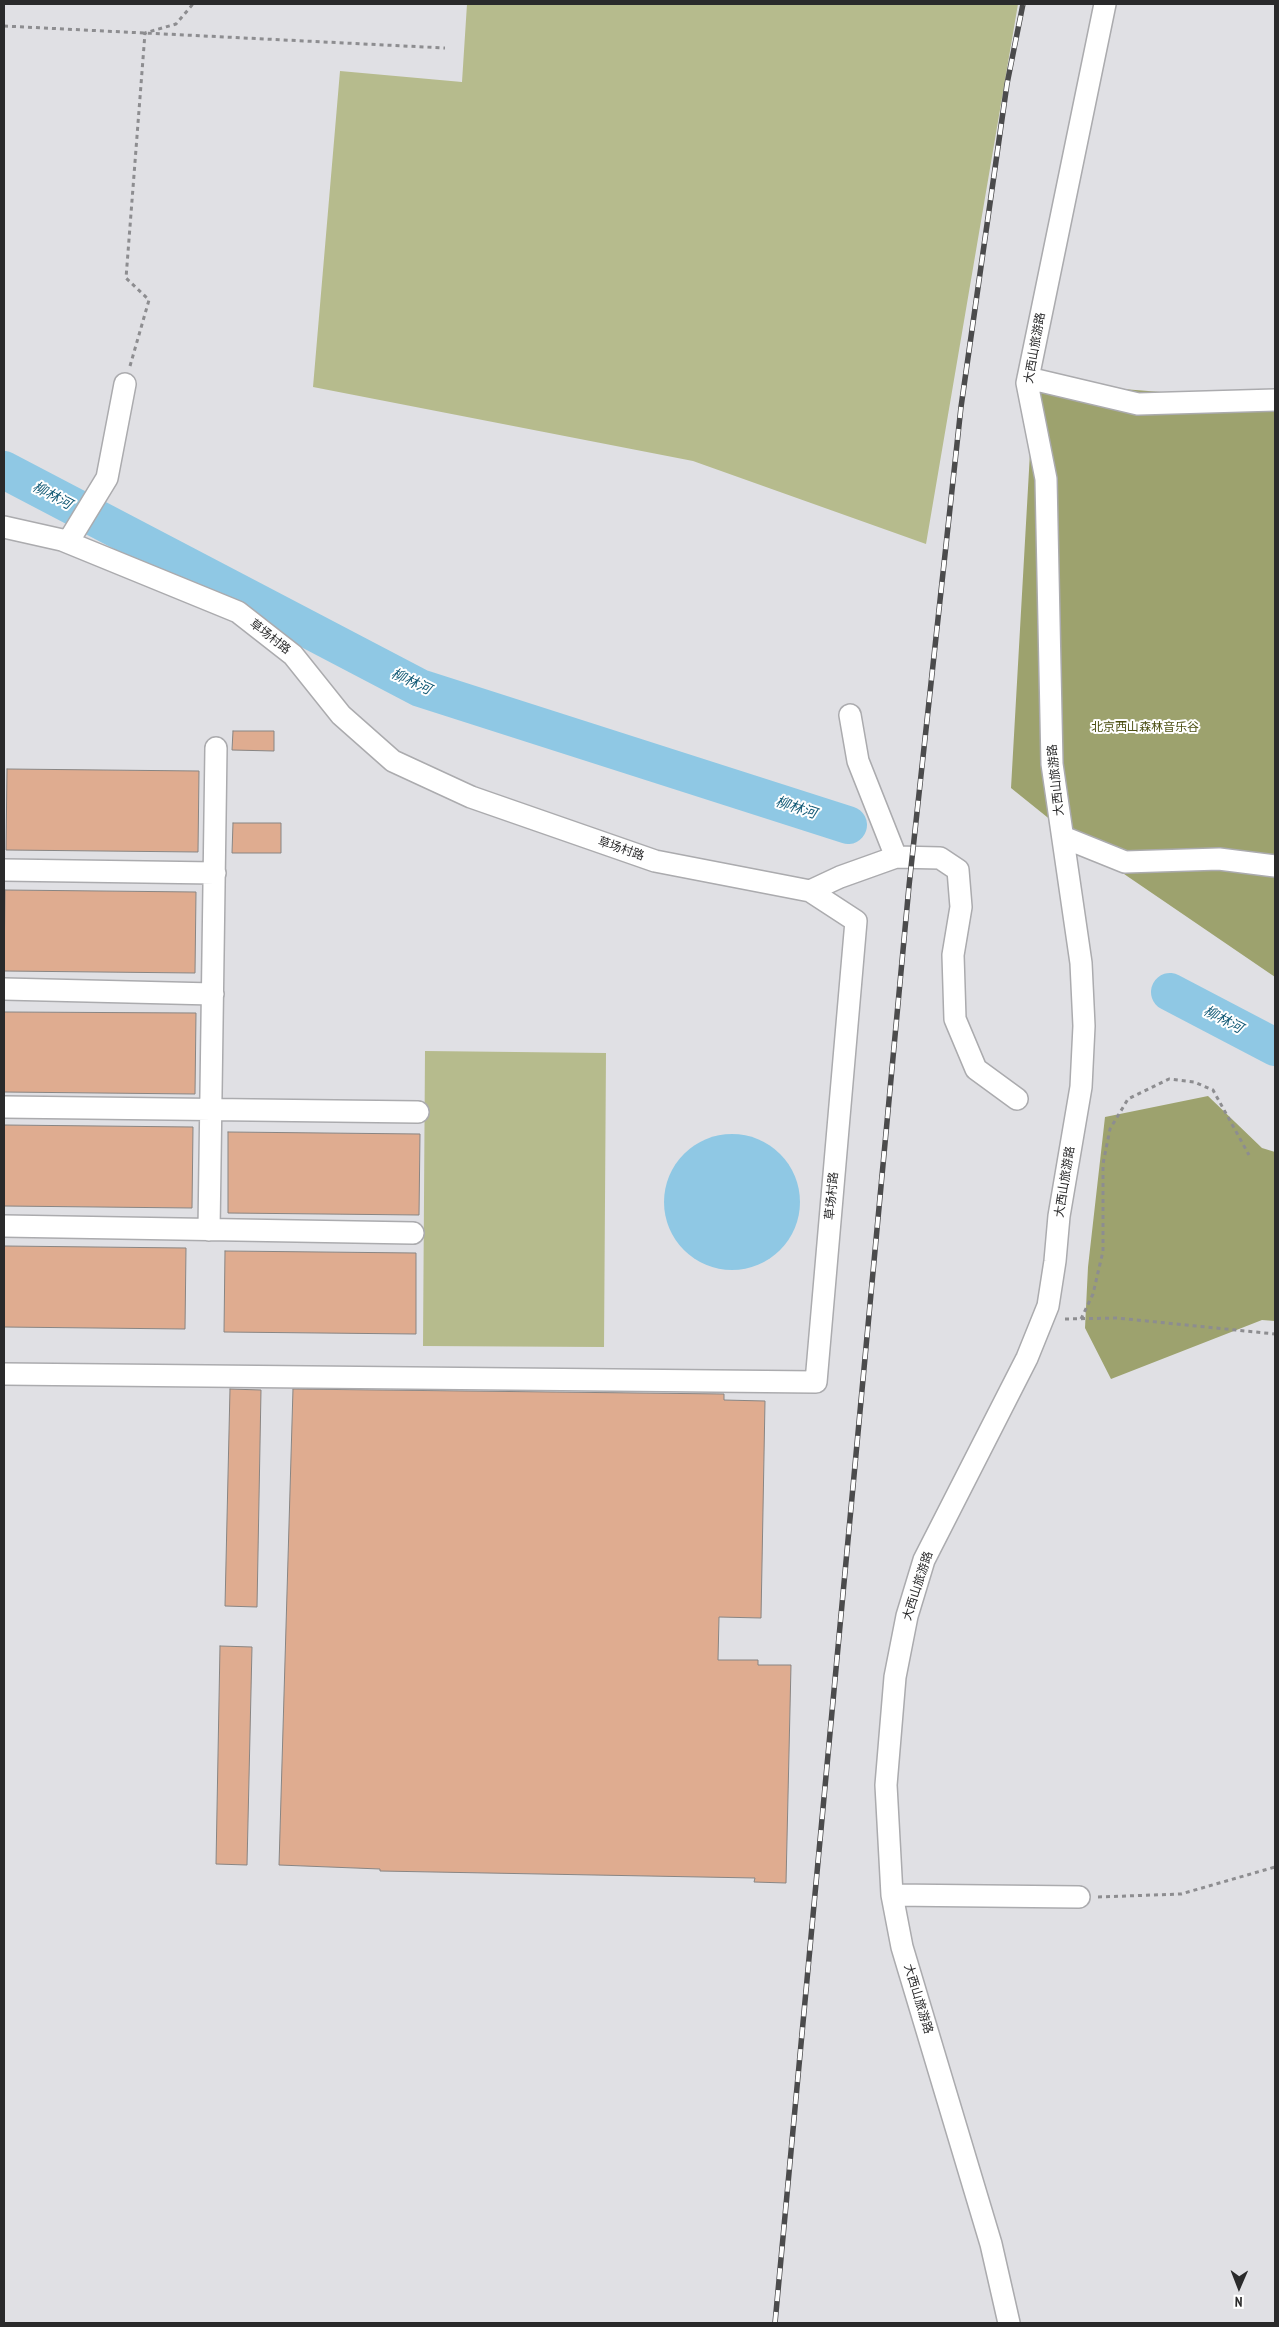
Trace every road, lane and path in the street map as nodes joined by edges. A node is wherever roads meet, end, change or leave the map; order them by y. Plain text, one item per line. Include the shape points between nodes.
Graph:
1 (193, 4) edge
2 (1105, 4) edge
3 (4, 26) edge
4 (145, 33) junction
5 (445, 48) dead end
6 (1028, 378) junction
7 (125, 384) joint
8 (1275, 400) edge
9 (4, 527) edge
10 (72, 536) junction
11 (850, 716) dead end
12 (216, 748) dead end
13 (1063, 837) junction
14 (896, 857) junction
15 (1275, 866) edge
16 (4, 870) edge
17 (215, 873) junction
18 (810, 891) junction
19 (4, 989) edge
20 (213, 994) junction
21 (1017, 1099) dead end
22 (4, 1107) edge
23 (211, 1109) junction
24 (418, 1112) dead end
25 (1249, 1155) dead end
26 (4, 1226) edge
27 (209, 1230) junction
28 (413, 1233) dead end
29 (1042, 1319) junction
30 (1081, 1319) junction
31 (1275, 1334) edge
32 (4, 1374) edge
33 (1275, 1867) edge
34 (892, 1895) junction
35 (1079, 1897) joint
36 (1009, 2323) edge

1 - 4 path via 176,24
2 - 6 street, 大西山旅游路
3 - 4 path
4 - 5 path
4 - 7 path via 126,278 149,300
6 - 8 street via 1138,404
6 - 13 street, 大西山旅游路 via 1046,479 1052,764
7 - 10 street via 108,478
9 - 10 street, 草场村路
10 - 18 street, 草场村路 via 238,612 293,655 341,715 393,761 471,797 655,861
11 - 14 street via 858,761
12 - 17 street
13 - 15 street via 1125,862 1219,859
13 - 29 street, 大西山旅游路 via 1081,962 1084,1026 1081,1087 1059,1216 1048,1306
14 - 18 street
14 - 21 street via 940,858 958,870 961,907 953,956 955,1019 976,1069
16 - 17 street
17 - 20 street
18 - 32 street, 草场村路 via 856,921 816,1382
19 - 20 street
20 - 23 street
22 - 23 street
23 - 24 street
23 - 27 street
25 - 30 path via 1213,1090 1194,1082 1169,1079 1128,1099 1110,1129 1102,1164 1103,1251 1093,1294
26 - 27 street
27 - 28 street
29 - 30 path
29 - 34 street, 大西山旅游路 via 1027,1358 924,1560 907,1616 896,1677 886,1785
30 - 31 path via 1116,1318
33 - 35 path via 1181,1894
34 - 35 street
34 - 36 street, 大西山旅游路 via 902,1947 991,2244

